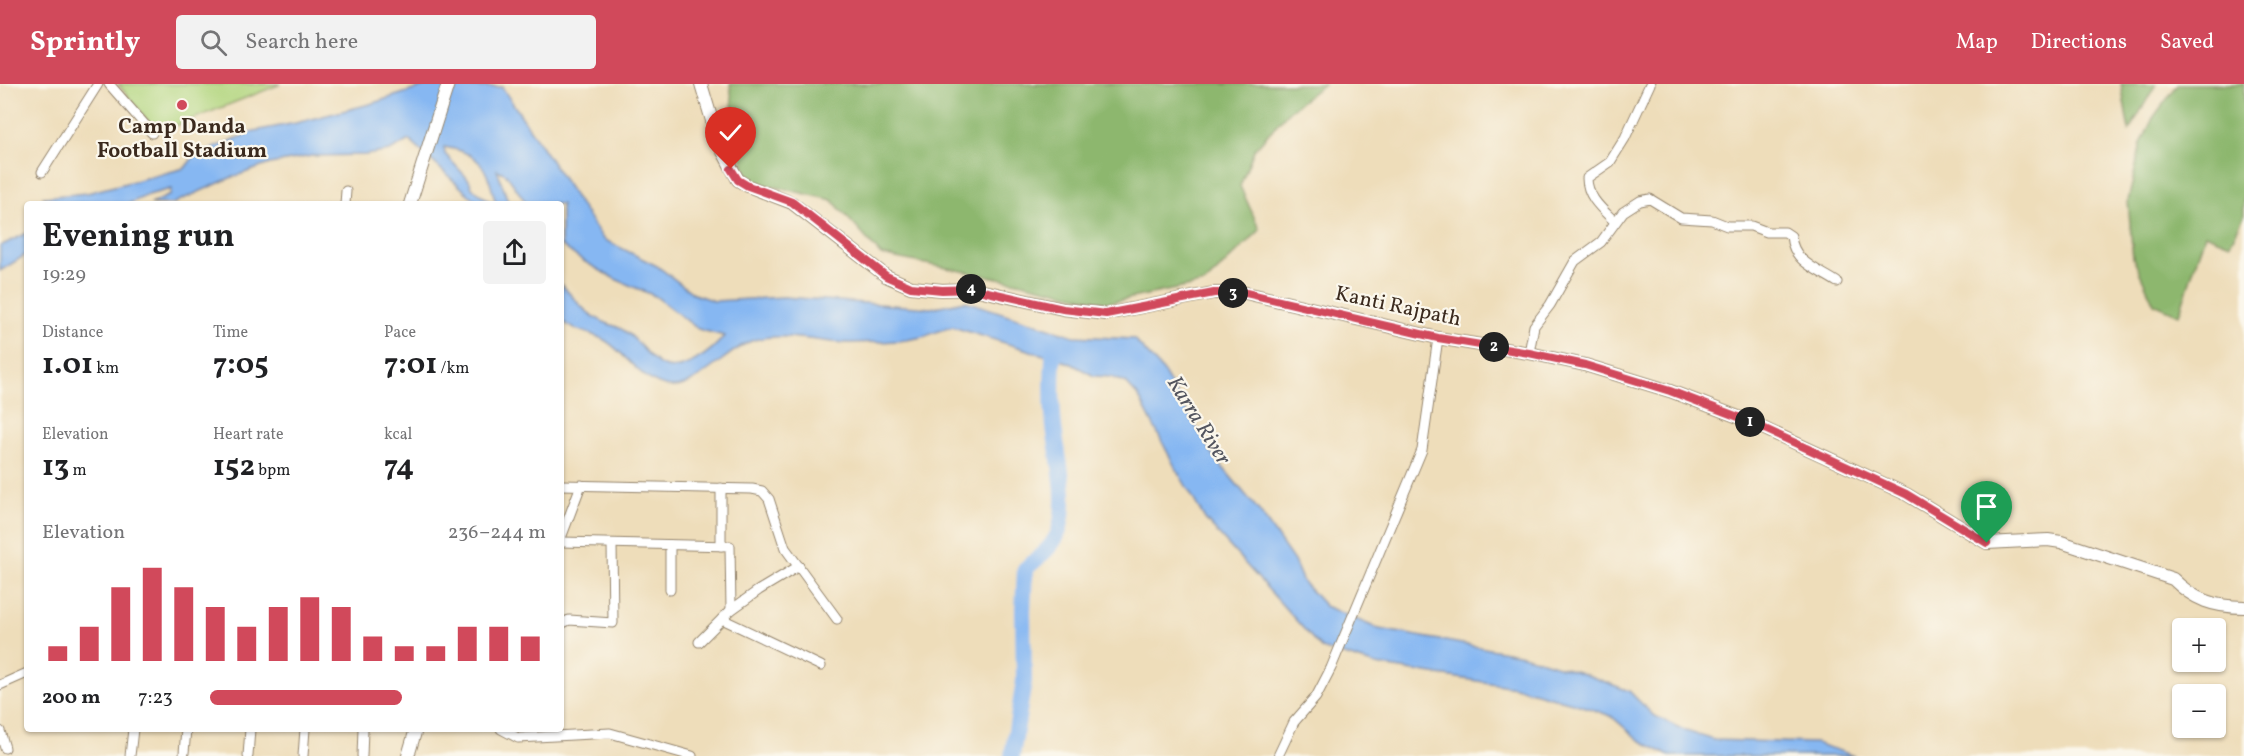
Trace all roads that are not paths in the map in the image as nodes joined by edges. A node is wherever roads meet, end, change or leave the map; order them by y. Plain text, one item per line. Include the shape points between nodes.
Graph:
1 (98, 84) edge
2 (108, 84) edge
3 (448, 84) edge
4 (701, 84) edge
5 (1650, 84) edge
6 (152, 133) dead end
7 (42, 172) dead end
8 (346, 191) dead end
9 (345, 201) edge
10 (411, 201) edge
11 (1615, 222) junction
12 (1837, 282) dead end
13 (1438, 338) junction
14 (1529, 353) junction
15 (564, 485) edge
16 (581, 485) junction
17 (721, 488) junction
18 (564, 530) edge
19 (564, 542) edge
20 (612, 544) junction
21 (670, 545) junction
22 (720, 546) junction
23 (799, 566) junction
24 (670, 590) dead end
25 (2244, 607) edge
26 (731, 610) junction
27 (722, 619) junction
28 (837, 619) dead end
29 (564, 622) edge
30 (699, 642) dead end
31 (821, 666) dead end
32 (24, 674) edge
33 (0, 685) edge
34 (0, 731) edge
35 (133, 732) edge
36 (186, 732) edge
37 (250, 732) edge
38 (305, 732) edge
39 (363, 732) edge
40 (415, 732) edge
41 (507, 732) edge
42 (5, 748) dead end
43 (184, 753) dead end
44 (130, 756) edge
45 (248, 756) edge
46 (303, 756) edge
47 (362, 756) edge
48 (408, 756) edge
49 (692, 756) edge
50 (1278, 756) edge

1 - 7 street
2 - 6 street
3 - 10 main road
4 - 13 main road, Kanti Rajpath via 719,144 738,180 792,202 886,276 911,287 974,289 1063,309 1106,314 1214,293 1246,293
5 - 11 street via 1610,162 1587,178 1587,189
8 - 9 street
11 - 12 street via 1623,212 1650,199 1681,218 1785,232 1791,236 1791,247 1798,258
11 - 14 street via 1601,242 1575,261 1534,326
13 - 14 main road, Kanti Rajpath
13 - 50 street via 1422,450 1331,668 1316,697 1293,722
14 - 25 main road, Kanti Rajpath via 1585,365 1741,418 1906,494 1987,543 2061,542 2173,579 2204,602
15 - 16 street
16 - 17 street
16 - 18 street
17 - 22 street
17 - 23 street via 762,491 769,499 785,548
19 - 20 street
20 - 21 street
20 - 29 street via 613,623
21 - 22 street
21 - 24 street
22 - 26 street via 730,546
23 - 26 street
23 - 28 street
26 - 27 street
27 - 30 street
27 - 31 street
32 - 33 street
34 - 42 street
35 - 44 street
36 - 43 street
37 - 45 street
38 - 46 street
39 - 47 street
40 - 48 main road
41 - 49 street via 518,738 610,733

